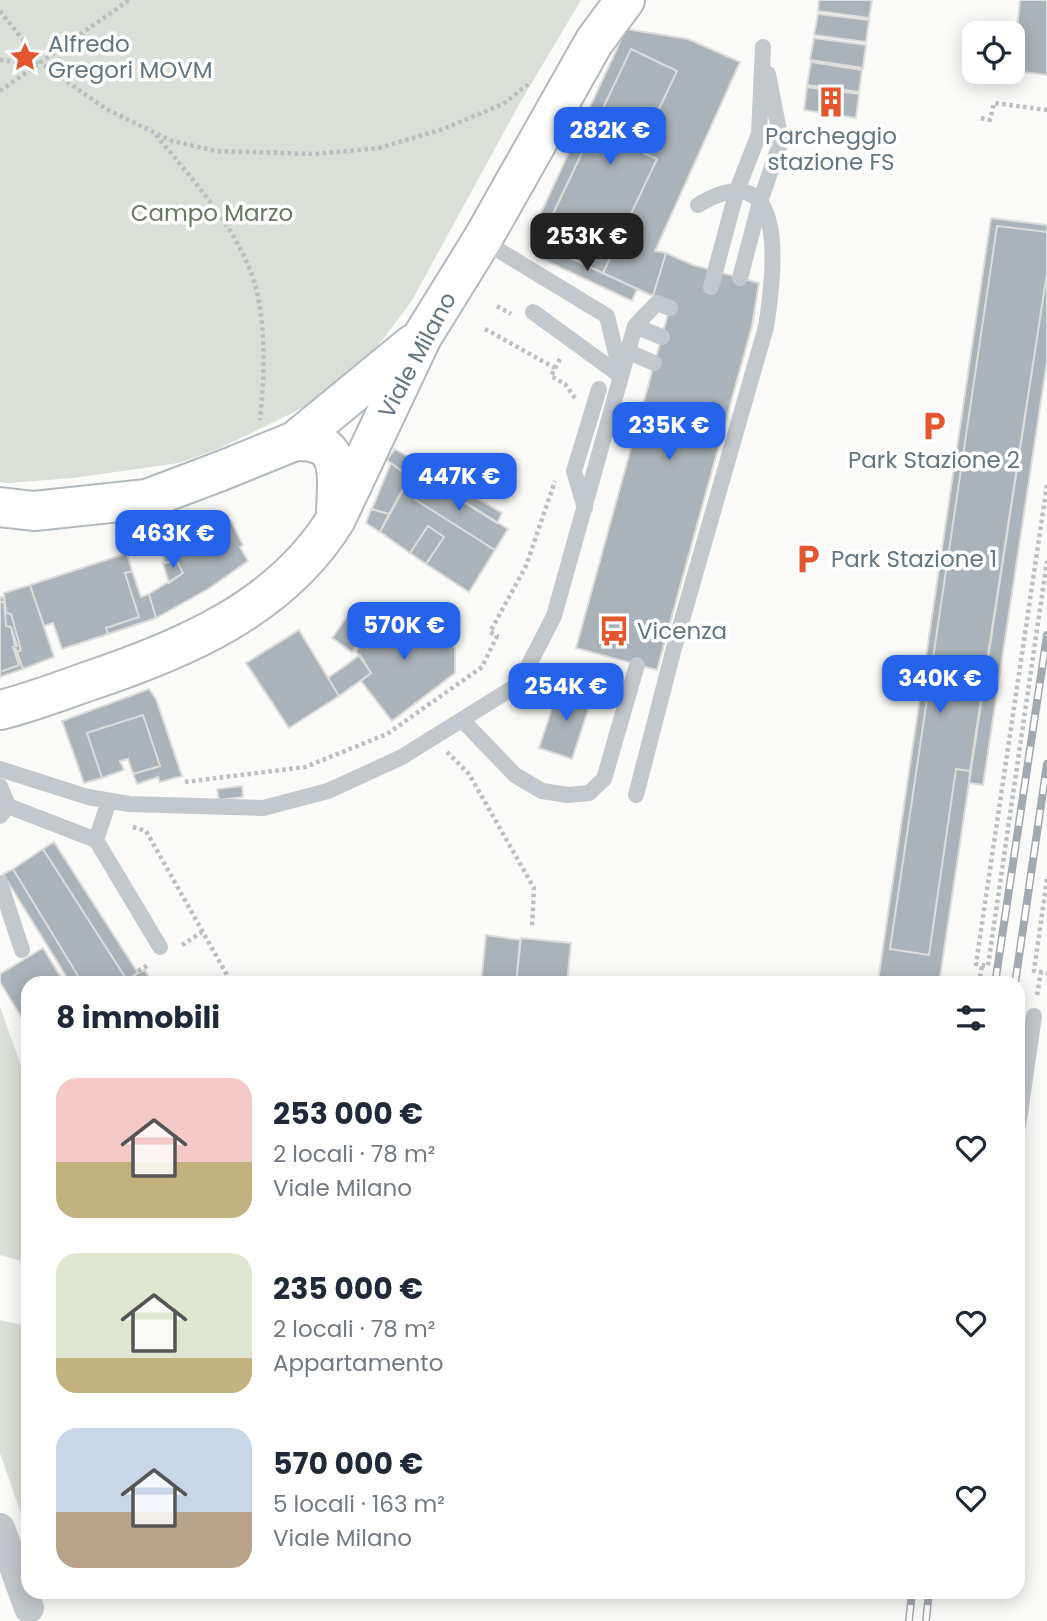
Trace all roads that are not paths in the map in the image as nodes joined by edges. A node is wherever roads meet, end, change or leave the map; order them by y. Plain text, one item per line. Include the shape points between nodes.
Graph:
1 (625, 0) edge
2 (737, 190) junction
3 (760, 202) junction
4 (698, 205) dead end
5 (482, 240) junction
6 (740, 278) dead end
7 (711, 287) dead end
8 (663, 306) dead end
9 (533, 312) dead end
10 (635, 326) junction
11 (422, 337) junction
12 (662, 337) dead end
13 (629, 352) junction
14 (654, 362) dead end
15 (621, 376) junction
16 (599, 389) dead end
17 (295, 441) junction
18 (0, 507) edge
19 (585, 508) junction
20 (336, 519) junction
21 (637, 665) dead end
22 (0, 710) edge
23 (463, 721) junction
24 (0, 769) edge
25 (0, 786) edge
26 (636, 795) dead end
27 (109, 801) junction
28 (4, 811) edge
29 (96, 841) junction
30 (0, 883) edge
31 (160, 947) dead end
32 (22, 950) dead end
33 (1034, 1016) dead end
34 (1025, 1078) edge
35 (0, 1528) edge
36 (21, 1586) edge

1 - 5 main road, Viale Milano via 594,42
2 - 3 lane
2 - 3 lane via 759,134 763,47 781,141
2 - 4 lane via 718,193
2 - 7 lane
3 - 6 lane
3 - 26 lane via 770,220 775,250 766,327
5 - 11 main road, Viale Milano
5 - 15 lane via 607,316
8 - 10 lane
9 - 15 lane
10 - 12 lane
10 - 13 lane
11 - 17 main road
11 - 20 main road, Viale Milano
13 - 14 lane
13 - 15 lane
15 - 19 lane
16 - 19 lane via 574,471
17 - 18 main road via 147,499 34,511
17 - 20 main road via 314,440 325,447 338,467
19 - 23 lane via 554,617 519,684
20 - 22 main road, Viale Milano via 304,562 216,631 147,661
21 - 23 lane via 604,779 589,793 542,790 515,775
23 - 27 lane via 402,757 328,791 263,808
24 - 27 lane
25 - 28 lane
27 - 29 lane
28 - 29 lane
29 - 31 lane
30 - 32 lane
33 - 34 lane
35 - 36 street

